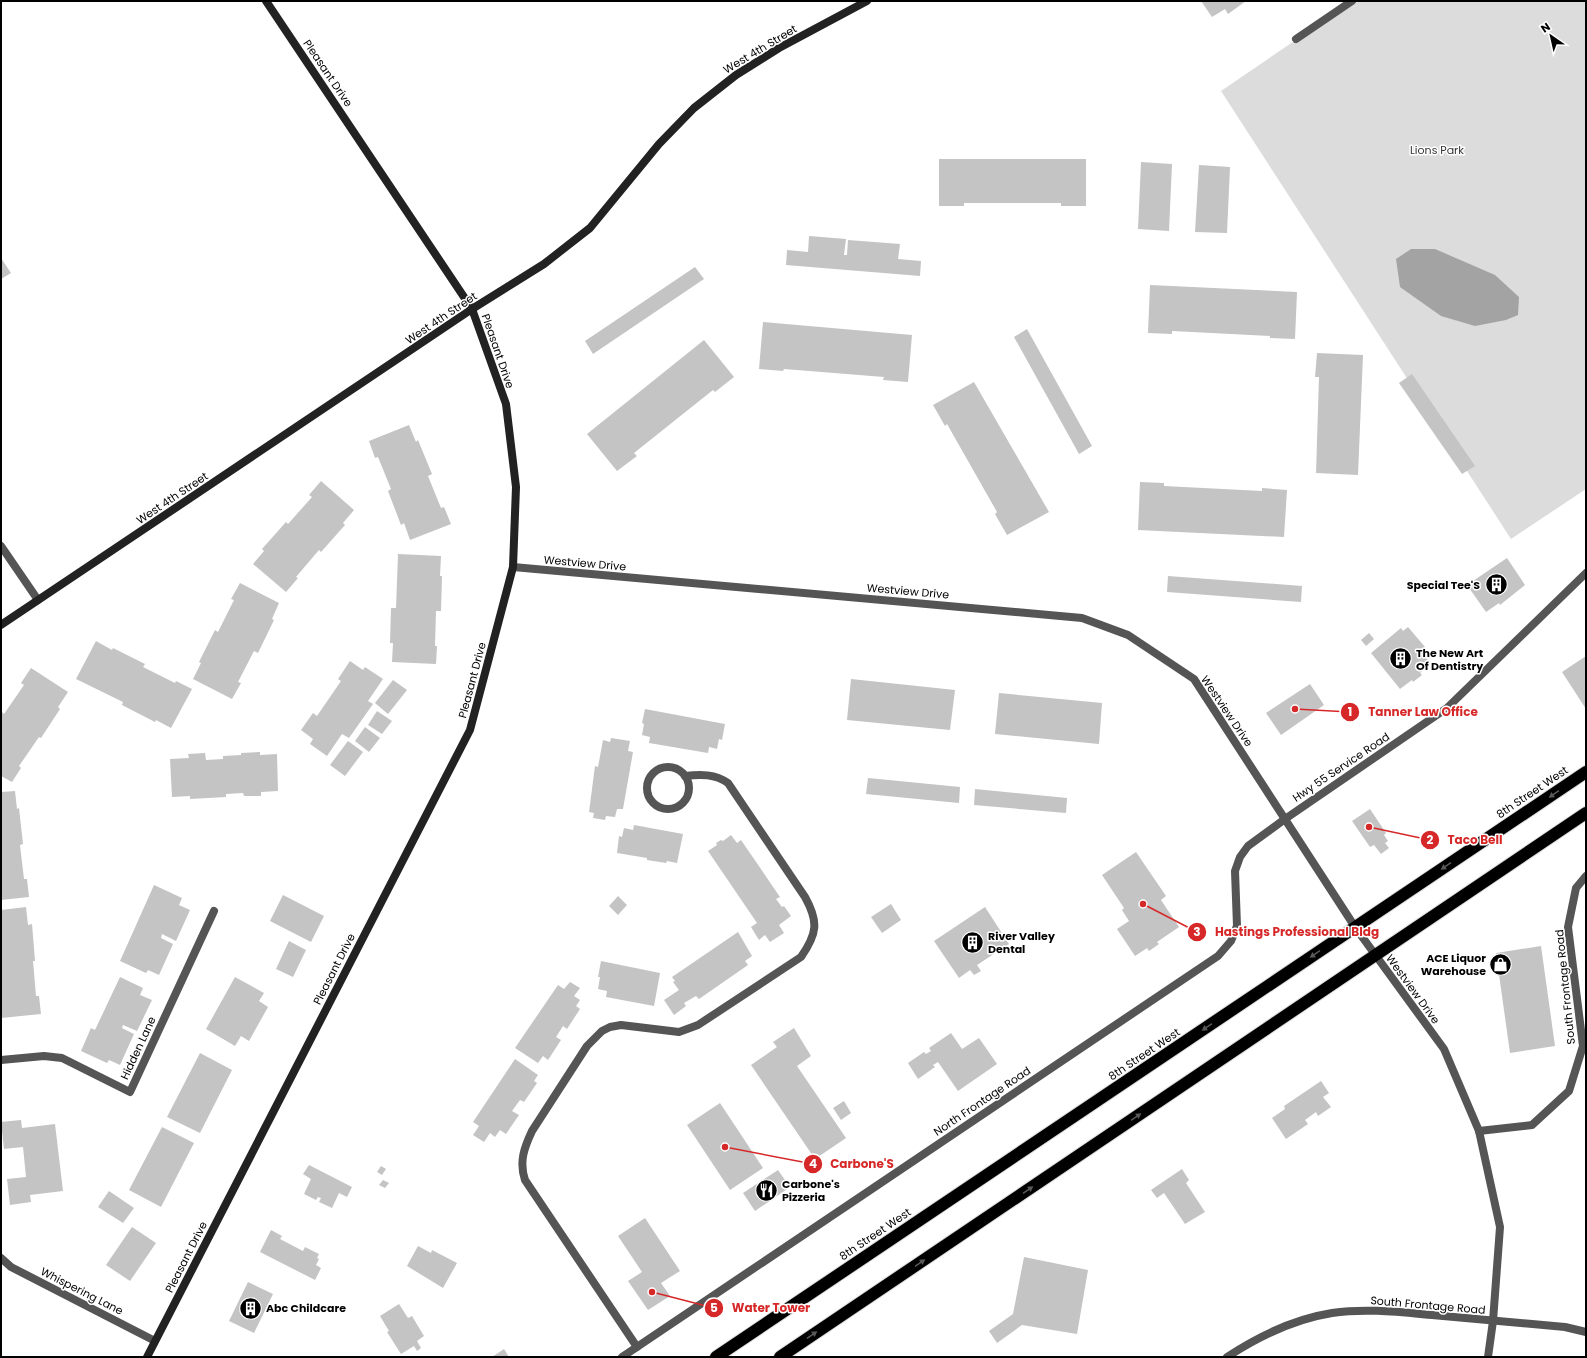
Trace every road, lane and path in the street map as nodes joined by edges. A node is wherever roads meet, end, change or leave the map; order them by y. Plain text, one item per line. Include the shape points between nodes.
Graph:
1 (266, 1) edge
2 (867, 1) edge
3 (1352, 1) edge
4 (1296, 39) dead end
5 (472, 309) junction
6 (1, 546) edge
7 (513, 567) junction
8 (1586, 573) edge
9 (38, 600) junction
10 (1, 625) edge
11 (1586, 772) edge
12 (685, 776) junction
13 (1586, 813) edge
14 (1285, 819) junction
15 (1586, 876) edge
16 (214, 911) dead end
17 (1355, 927) junction
18 (1375, 956) junction
19 (1, 1060) edge
20 (1479, 1131) junction
21 (1, 1258) edge
22 (1494, 1322) junction
23 (1586, 1332) edge
24 (155, 1342) junction
25 (637, 1347) junction
26 (147, 1357) edge
27 (622, 1357) edge
28 (716, 1357) edge
29 (780, 1357) edge
30 (1227, 1357) edge
31 (1488, 1357) edge

1 - 5 street, Pleasant Drive
2 - 5 street, West 4th Street via 736,74 694,108 664,139 590,228 544,264
3 - 4 street
5 - 7 street, Pleasant Drive via 506,404 516,487
5 - 9 street, West 4th Street
6 - 9 street
7 - 14 street, Westview Drive via 1082,618 1128,635 1194,679
7 - 24 street, Pleasant Drive via 470,730
8 - 14 street, Hwy 55 Service Road via 1447,708
9 - 10 street, West 4th Street
11 -> 17 highway, 8th Street West
12 - 12 street via 674,768 661,768 655,771 648,782 649,796 653,802 665,808 679,806 688,795 689,788
12 - 25 street via 704,774 728,783 805,897 812,910 814,932 811,943 801,957 698,1025 679,1032 621,1025 602,1031 587,1046 526,1144 522,1155 525,1180
13 - 18 highway
14 - 17 street, Westview Drive
14 - 25 street, North Frontage Road via 1248,846 1240,858 1235,871 1237,926 1231,942 1218,956
15 - 20 street, South Frontage Road via 1576,888 1568,927 1583,1046 1569,1091 1532,1125
16 - 19 street, Hidden Lane via 130,1092 62,1058 44,1056
17 - 18 street, Westview Drive
17 -> 28 highway, 8th Street West
18 - 20 street, Westview Drive via 1444,1049
29 -> 18 highway
20 - 22 street, Westview Drive via 1500,1227
21 - 24 street, Whispering Lane via 11,1267
22 - 23 street, South Frontage Road via 1565,1326
22 - 30 street, South Frontage Road via 1377,1310 1333,1313 1276,1330
22 - 31 street, Westview Drive
24 - 26 street, Pleasant Drive
25 - 27 street, North Frontage Road

